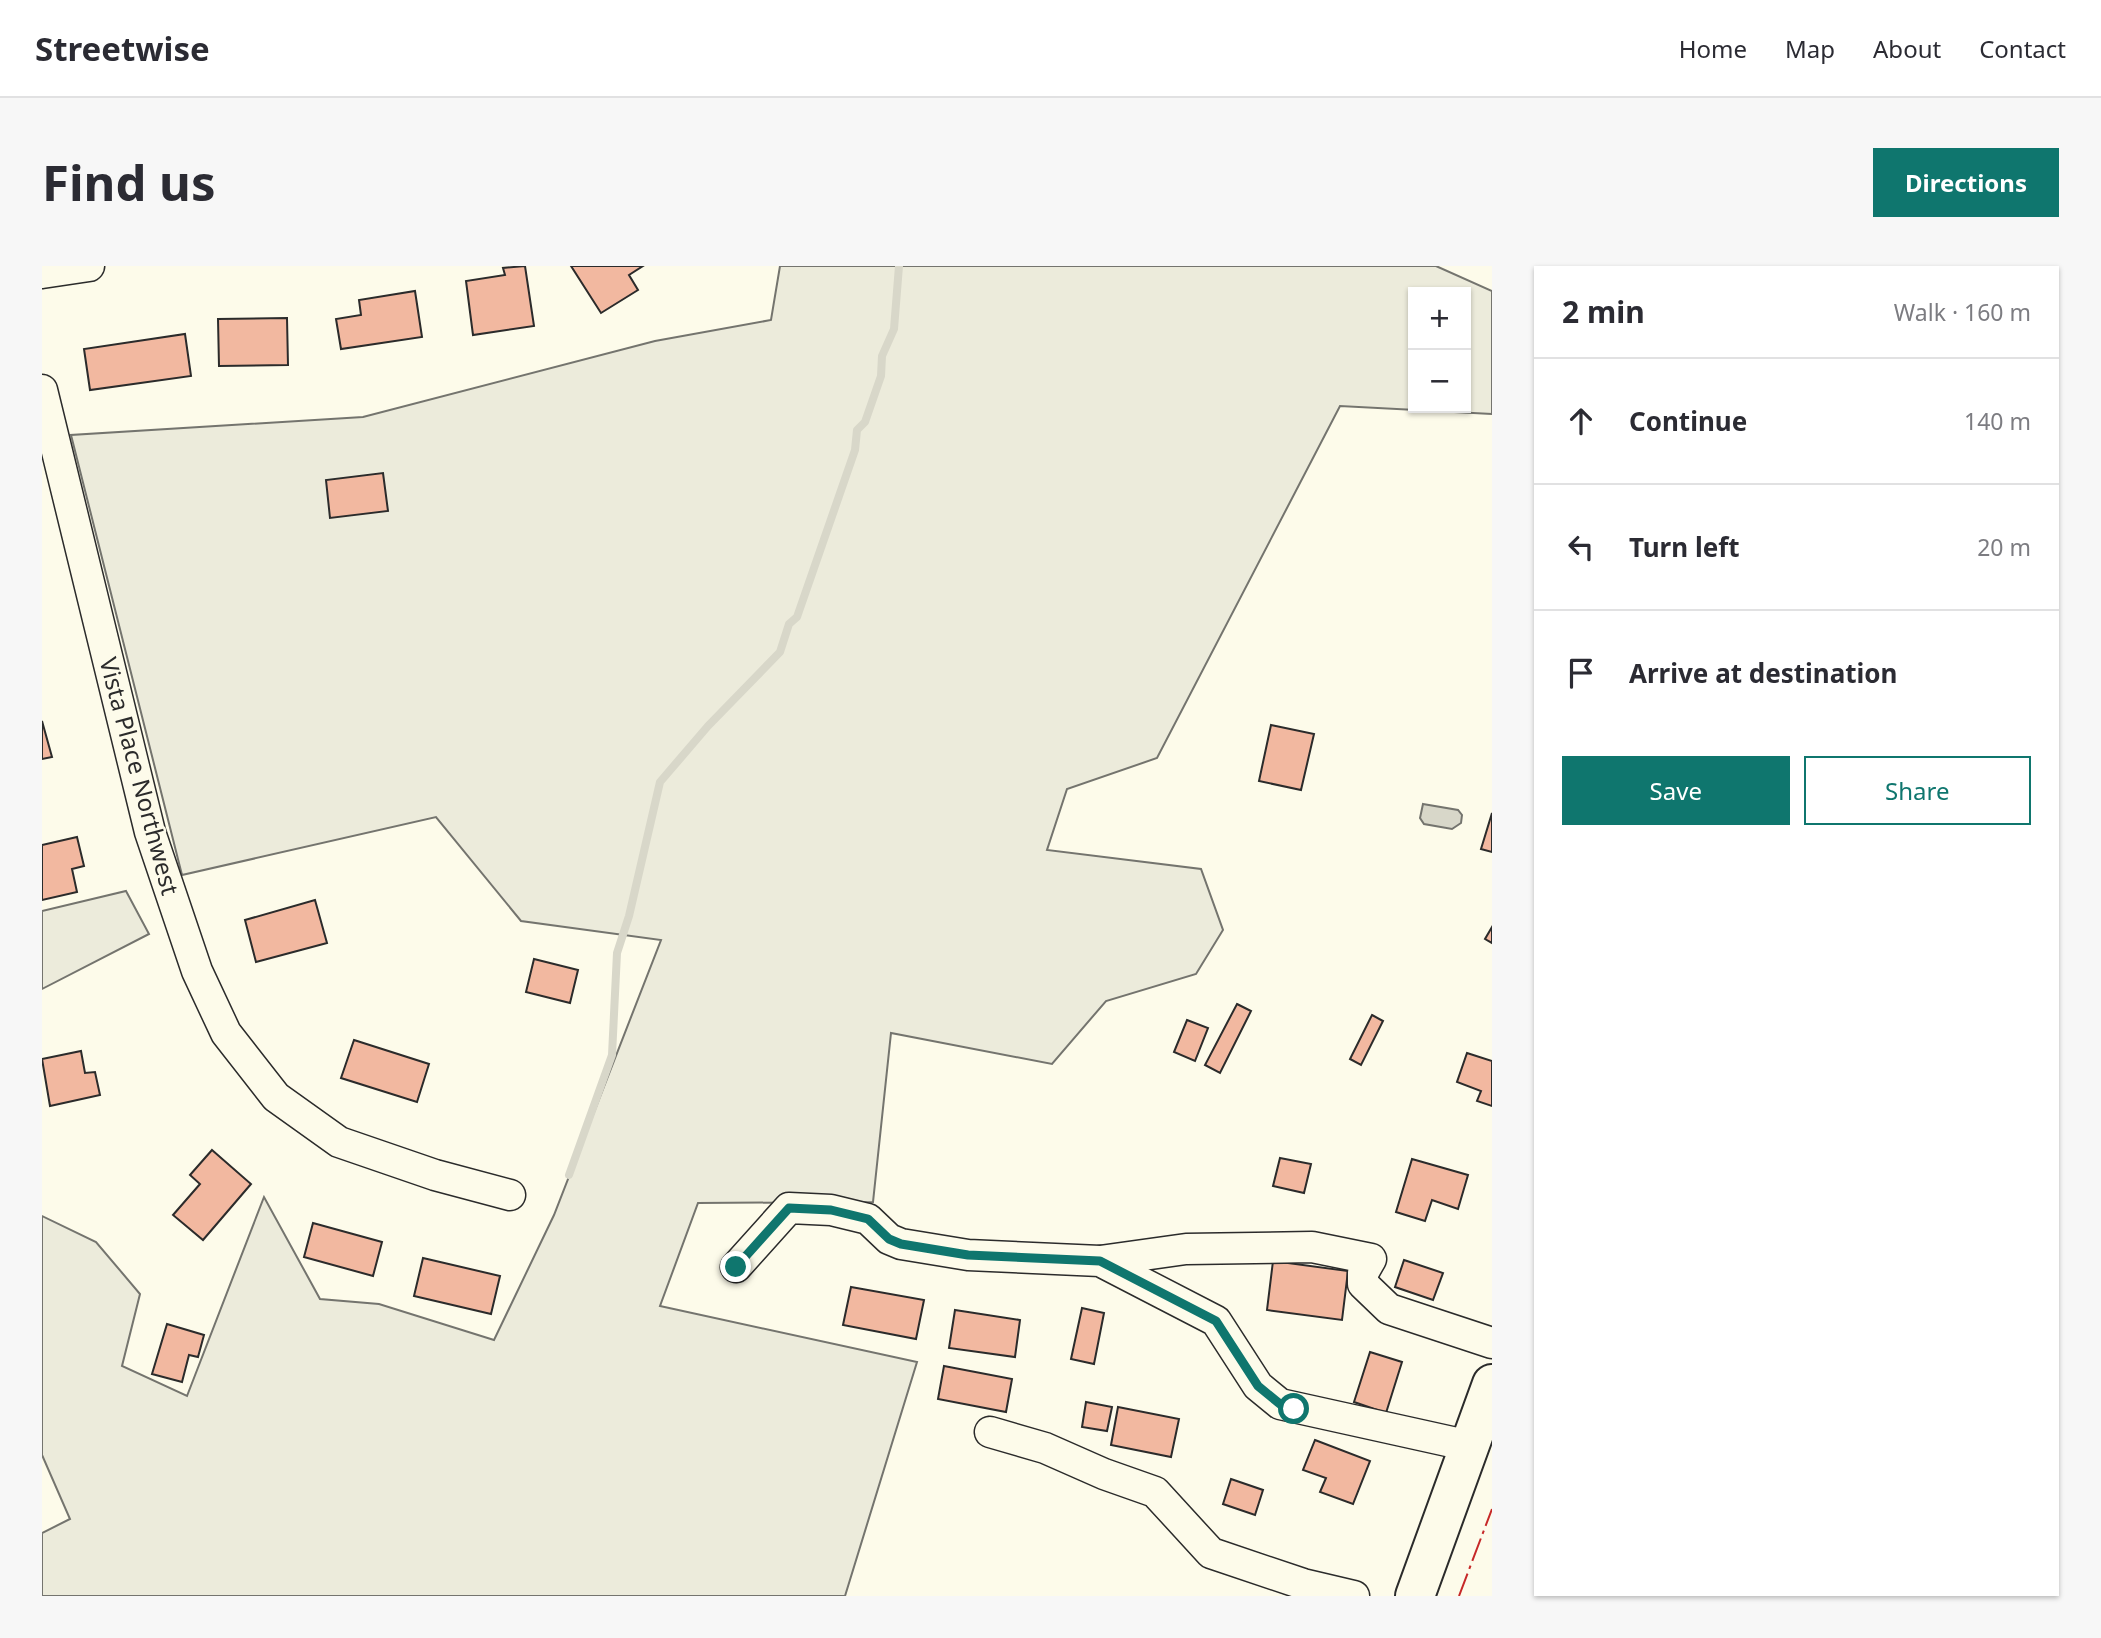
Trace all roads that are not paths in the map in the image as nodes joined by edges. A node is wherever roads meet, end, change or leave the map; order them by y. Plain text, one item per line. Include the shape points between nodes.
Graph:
1 (89, 266) edge
2 (42, 273) edge
3 (42, 390) edge
4 (510, 1195) dead end
5 (1100, 1261) junction
6 (736, 1267) dead end
7 (1492, 1343) edge
8 (1492, 1384) edge
9 (990, 1432) dead end
10 (1470, 1446) junction
11 (1354, 1596) edge
12 (1415, 1596) edge

1 - 2 street
3 - 4 street, Vista Place Northwest via 150,832 197,971 226,1033 276,1097 339,1142
5 - 6 street via 968,1255 901,1244 868,1219 831,1210 789,1208
5 - 7 street via 1186,1250 1324,1249 1371,1259 1363,1284 1389,1308
5 - 10 street via 1216,1321 1258,1386 1280,1404
8 - 10 main road
9 - 11 street via 1045,1448 1155,1492 1211,1553
10 - 12 main road

